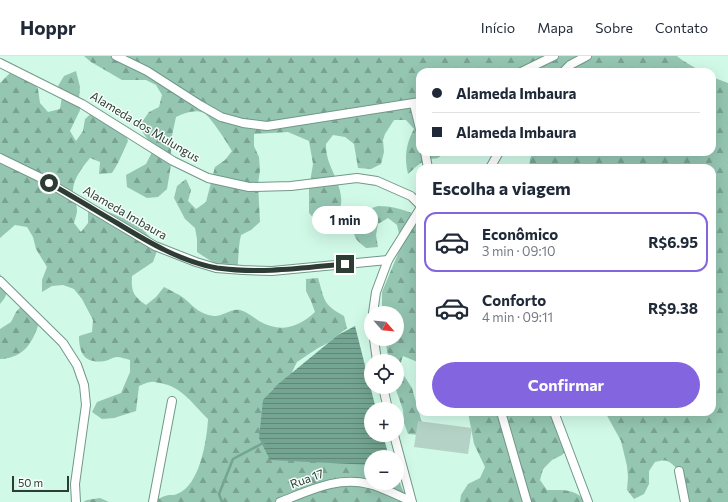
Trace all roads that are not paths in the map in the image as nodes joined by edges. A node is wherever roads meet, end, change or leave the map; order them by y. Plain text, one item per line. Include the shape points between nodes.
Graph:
1 (116, 56) edge
2 (554, 56) edge
3 (587, 56) edge
4 (0, 63) edge
5 (529, 68) edge
6 (567, 68) edge
7 (416, 103) edge
8 (0, 158) edge
9 (416, 201) edge
10 (416, 215) edge
11 (388, 260) junction
12 (0, 281) edge
13 (374, 306) edge
14 (172, 401) dead end
15 (502, 416) edge
16 (556, 416) edge
17 (396, 442) edge
18 (679, 471) dead end
19 (76, 502) edge
20 (153, 502) edge
21 (280, 502) edge
22 (411, 502) edge
23 (527, 502) edge
24 (588, 502) edge
25 (685, 502) edge

1 - 7 street via 146,71 200,106 221,117 243,123 267,126
2 - 5 street
3 - 6 street
4 - 9 street, Alameda dos Mulungus via 82,104 173,161 208,178 249,187 291,186 356,178 377,181 411,196
8 - 11 street, Alameda Imbaura via 38,177 155,246 216,268 272,271
10 - 11 street
11 - 13 street via 376,292
12 - 19 street via 63,343 77,365 84,385 86,405 75,484
14 - 20 street
15 - 23 street
16 - 24 street
17 - 22 street
18 - 25 street
21 - 22 street, Rua 17 via 326,484 348,481 369,484

